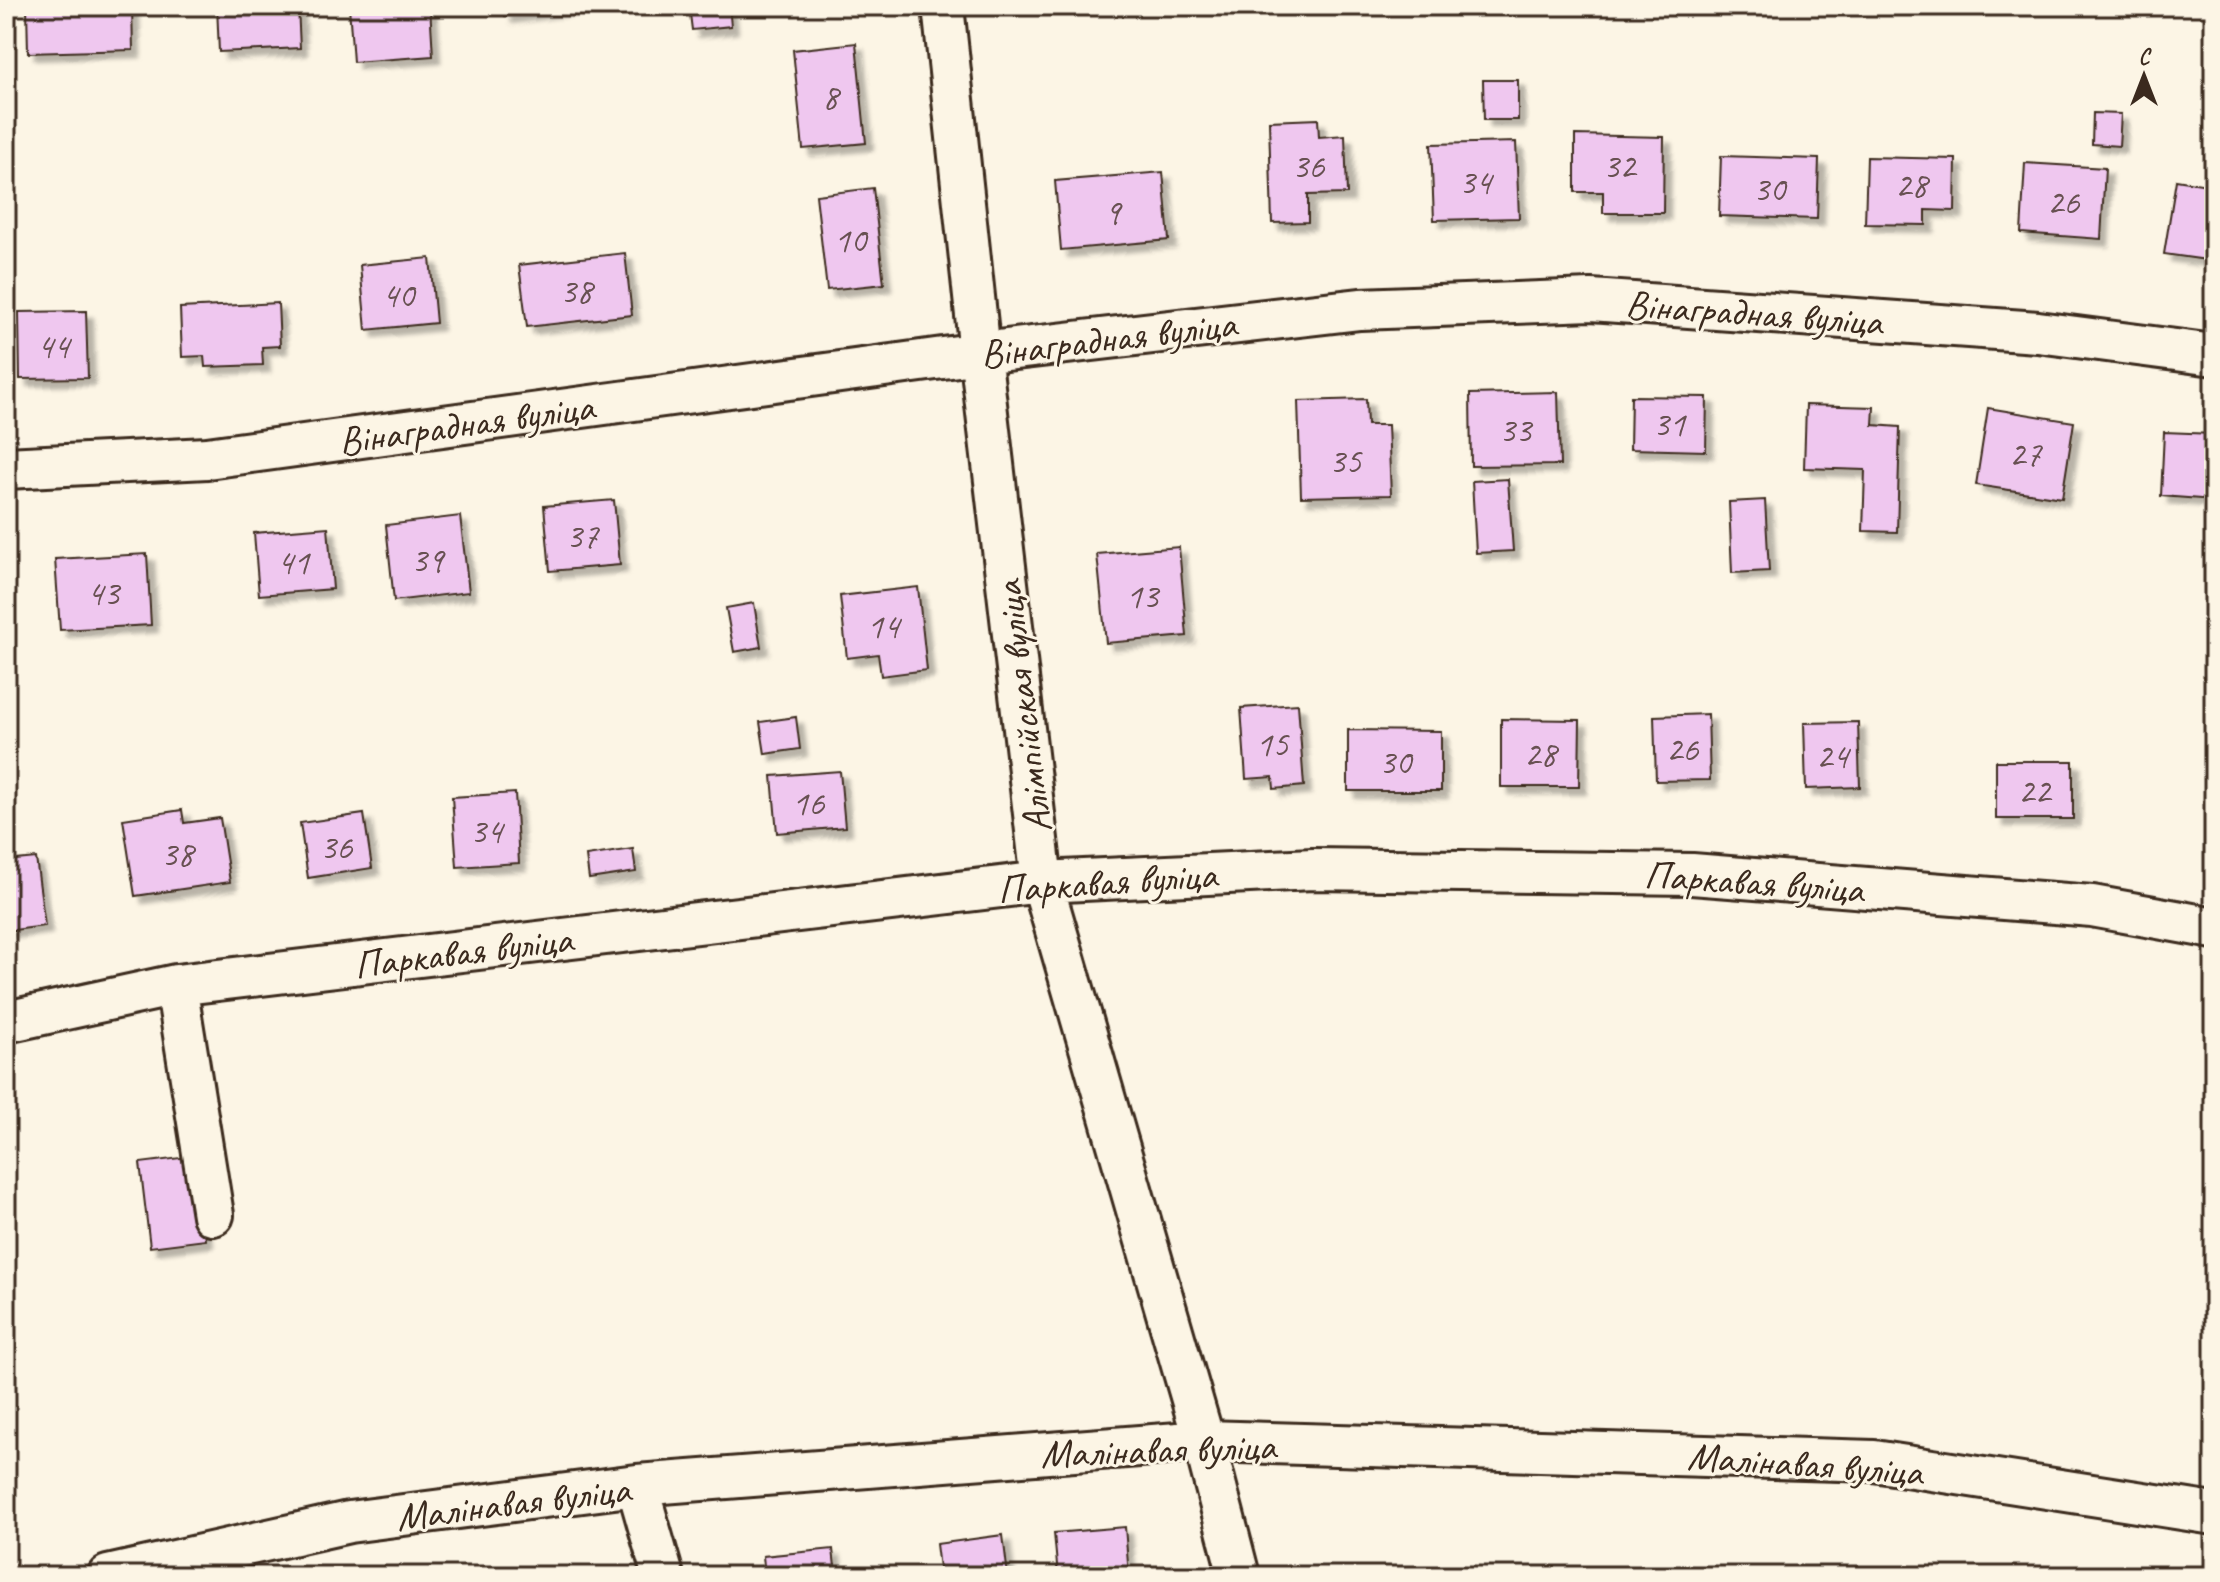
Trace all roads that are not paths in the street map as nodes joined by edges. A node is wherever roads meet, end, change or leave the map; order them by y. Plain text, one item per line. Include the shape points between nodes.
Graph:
1 (943, 6) edge
2 (980, 353) junction
3 (2214, 355) edge
4 (6, 468) edge
5 (1042, 882) junction
6 (2214, 928) edge
7 (176, 985) junction
8 (6, 1022) edge
9 (213, 1215) dead end
10 (1204, 1441) junction
11 (637, 1485) junction
12 (2214, 1514) edge
13 (108, 1576) edge
14 (663, 1576) edge
15 (1239, 1576) edge

1 - 2 street, Алімпійская вуліца
2 - 3 street, Вінаградная вуліца via 1360,309 1591,300 2038,332
2 - 4 street, Вінаградная вуліца via 207,458
2 - 5 street, Алімпійская вуліца
5 - 6 street, Паркавая вуліца via 1313,869 1692,874 2092,906
5 - 7 street, Паркавая вуліца
5 - 10 street, Алімпійская вуліца
7 - 8 street, Паркавая вуліца
7 - 9 street
10 - 11 street, Малінавая вуліца
10 - 12 street, Малінавая вуліца via 1874,1461
10 - 15 street, Алімпійская вуліца
11 - 13 street, Малінавая вуліца via 349,1522
11 - 14 street

